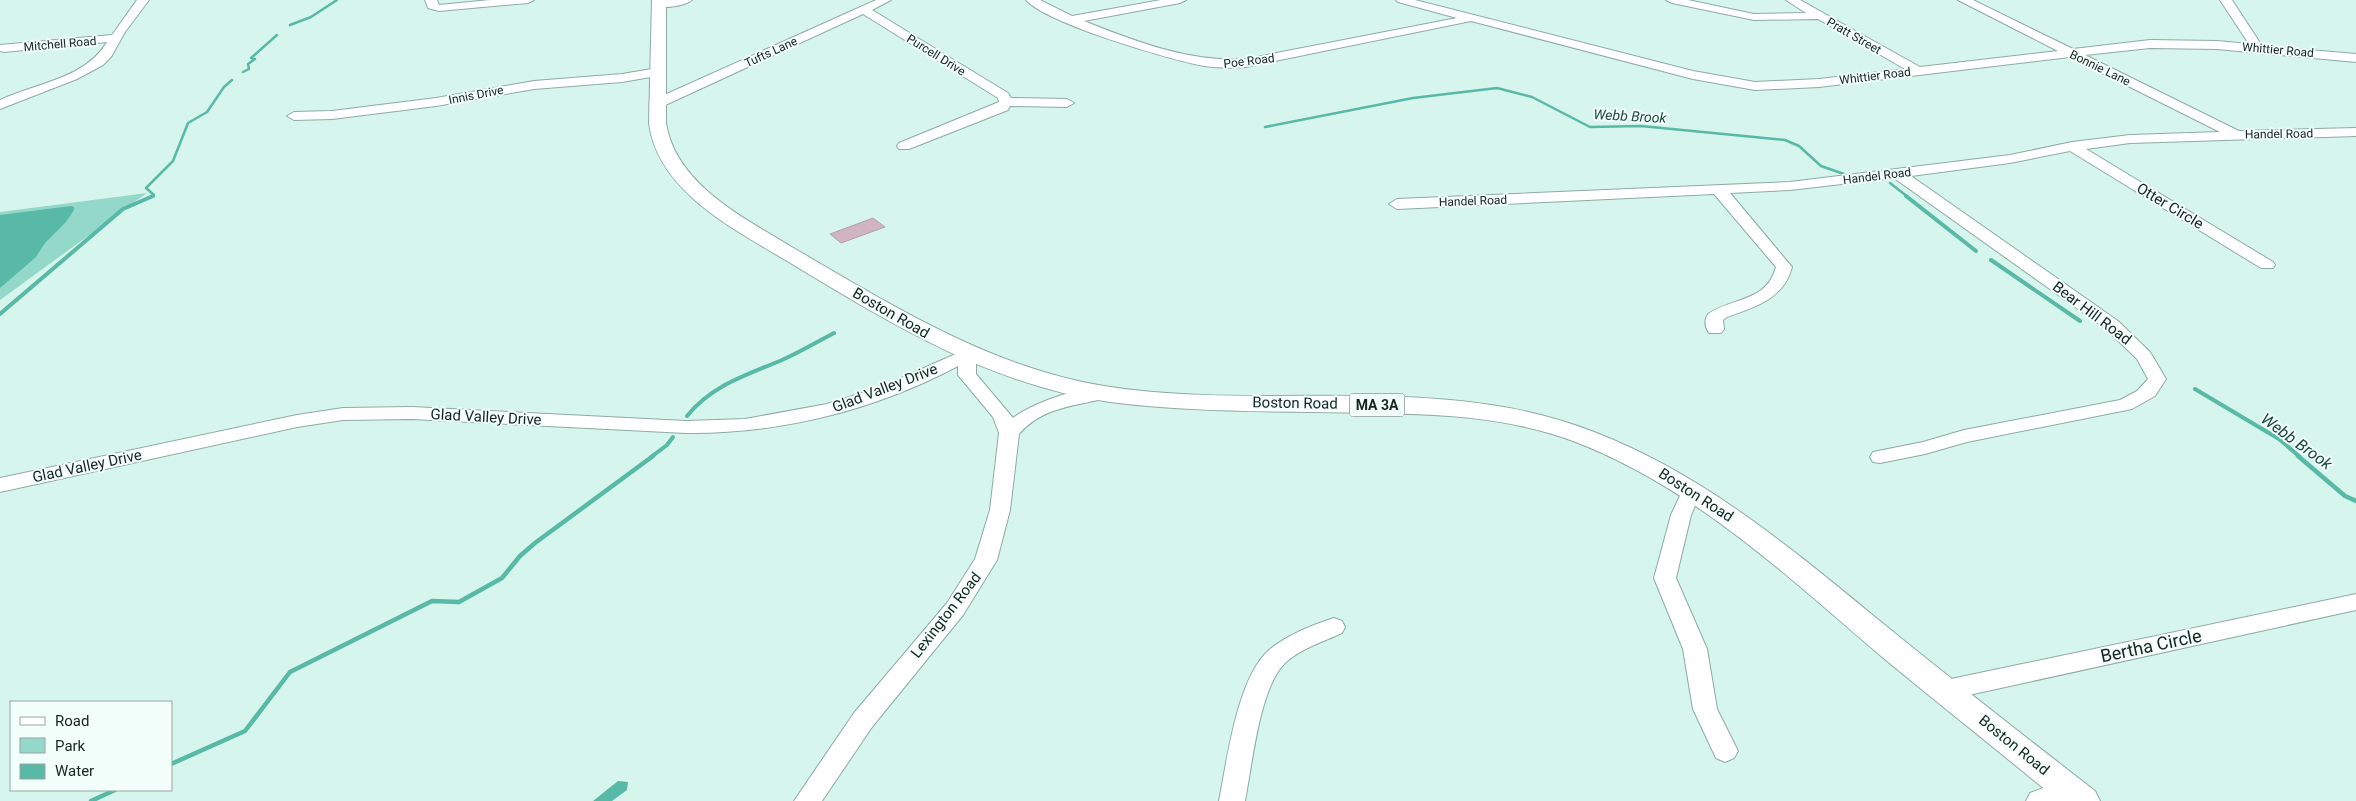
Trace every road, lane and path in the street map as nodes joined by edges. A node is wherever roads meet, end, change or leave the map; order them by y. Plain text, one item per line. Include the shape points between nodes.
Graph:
1 (144, 0) edge
2 (431, 0) edge
3 (528, 0) edge
4 (686, 0) edge
5 (885, 0) edge
6 (1032, 0) edge
7 (1180, 0) edge
8 (1402, 0) edge
9 (1672, 0) edge
10 (1792, 0) edge
11 (1964, 0) edge
12 (2226, 0) edge
13 (659, 2) edge
14 (456, 3) edge
15 (864, 10) junction
16 (1819, 16) junction
17 (1473, 18) junction
18 (1069, 20) junction
19 (116, 38) junction
20 (2356, 44) edge
21 (4, 48) dead end
22 (2258, 49) junction
23 (2071, 53) junction
24 (2356, 57) edge
25 (1917, 71) junction
26 (658, 72) junction
27 (1006, 102) junction
28 (1066, 103) dead end
29 (656, 104) junction
30 (0, 105) edge
31 (294, 116) dead end
32 (2356, 132) edge
33 (2236, 135) junction
34 (904, 146) dead end
35 (2072, 146) junction
36 (1899, 174) junction
37 (1718, 190) junction
38 (1397, 204) dead end
39 (2267, 265) dead end
40 (1715, 329) dead end
41 (967, 354) junction
42 (1104, 393) junction
43 (1009, 433) junction
44 (1880, 457) dead end
45 (0, 484) edge
46 (1692, 490) junction
47 (2356, 602) edge
48 (1334, 627) dead end
49 (1946, 690) junction
50 (1725, 751) dead end
51 (2076, 795) edge
52 (807, 801) edge
53 (1232, 801) edge
54 (2039, 801) edge

1 - 19 street
2 - 14 street via 432,6
3 - 14 street
4 - 13 street
5 - 15 street, Tufts Lane
6 - 18 street, Poe Road
7 - 18 street
8 - 17 street, Whittier Road
9 - 16 street via 1754,17
10 - 16 street, Pratt Street
11 - 23 street, Bonnie Lane
12 - 22 street
13 - 26 main road, Boston Road / MA 3A
15 - 27 street, Purcell Drive via 1003,96
15 - 29 street, Tufts Lane
16 - 25 street, Pratt Street
17 - 18 street, Poe Road via 1232,65 1198,62
17 - 25 street, Whittier Road via 1738,85 1785,86
19 - 21 street, Mitchell Road
19 - 30 street via 107,54 88,69
20 - 24 street
22 - 23 street, Whittier Road via 2185,43
22 - 24 street, Whittier Road
23 - 25 street, Whittier Road
23 - 33 street, Bonnie Lane
26 - 29 main road, Boston Road / MA 3A
26 - 31 street, Innis Drive via 534,85 436,102
27 - 28 street
27 - 34 street via 1003,107
29 - 41 main road, Boston Road / MA 3A via 661,142 669,160 716,206 768,241 893,315
32 - 33 street, Handel Road
33 - 35 street, Handel Road via 2130,138
35 - 36 street, Handel Road via 2010,159
35 - 39 street, Otter Circle
36 - 37 street, Handel Road
36 - 44 street, Bear Hill Road via 2112,325 2144,356 2157,379 2154,388 2125,405 1964,436
37 - 38 street, Handel Road
37 - 40 street via 1784,266 1780,284 1768,294 1721,313 1714,318
41 - 42 main road, Boston Road / MA 3A via 1028,376
41 - 43 street, Lexington Road via 967,375 1002,415
41 - 45 street, Glad Valley Drive via 870,398 810,415 766,422 692,426 393,412 342,413
42 - 43 street via 1069,399 1034,411
42 - 46 main road, Boston Road / MA 3A via 1186,400 1414,406 1500,414 1610,446
43 - 52 street, Lexington Road via 996,529 977,577 955,609 863,720
46 - 49 main road, Boston Road / MA 3A via 1758,536
46 - 50 street via 1680,515 1665,578 1695,649 1705,709
47 - 49 street, Bertha Circle
48 - 53 street via 1289,648 1265,674 1252,707
49 - 51 main road, Boston Road / MA 3A
51 - 54 street

